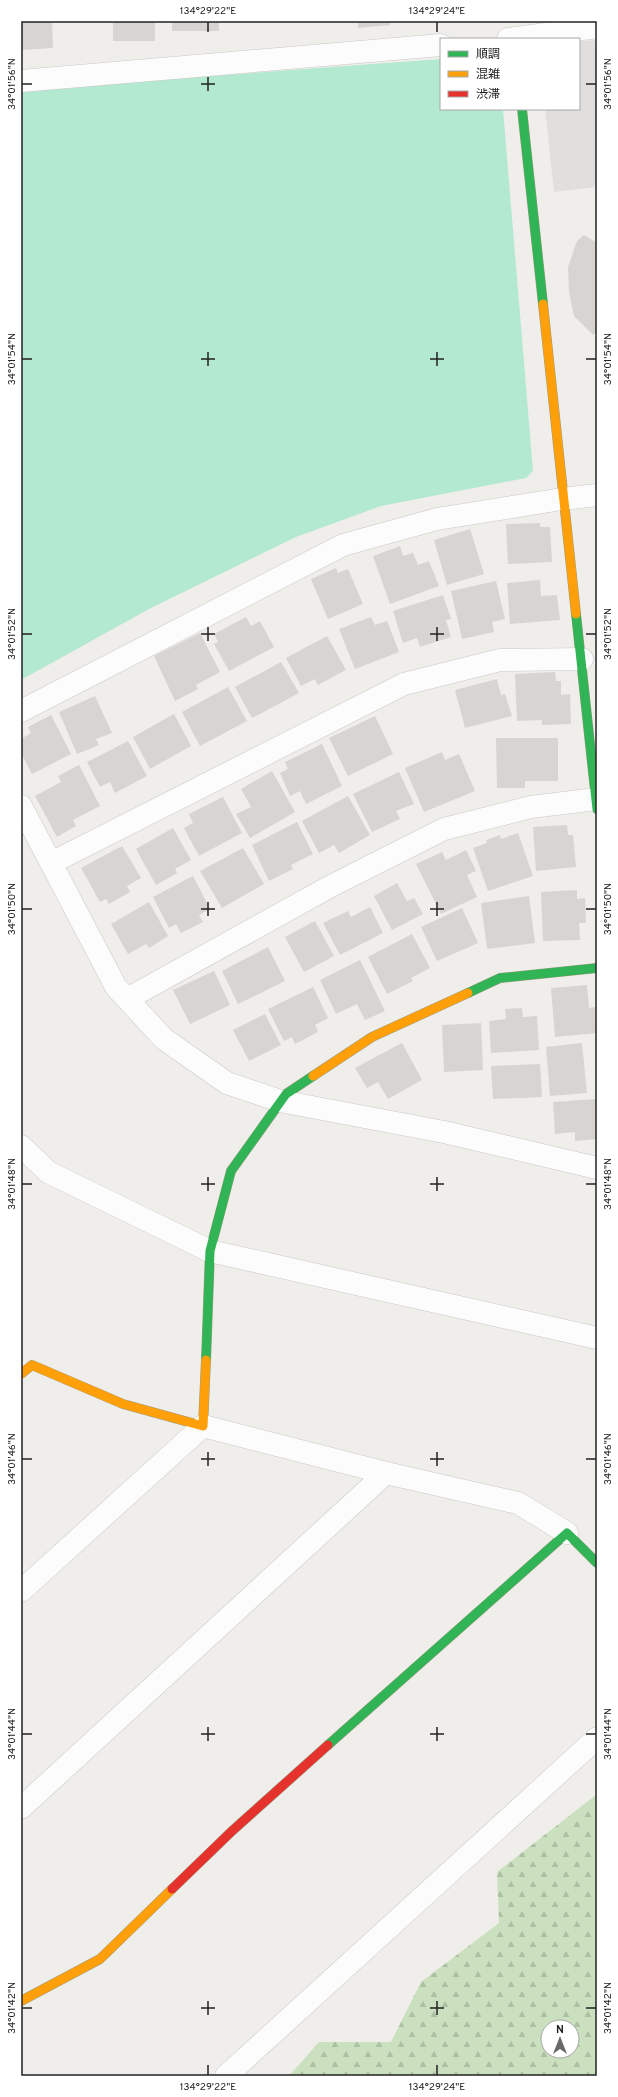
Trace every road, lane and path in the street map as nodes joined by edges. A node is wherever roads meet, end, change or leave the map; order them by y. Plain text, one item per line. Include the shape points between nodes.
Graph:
1 (513, 21) edge
2 (597, 27) edge
3 (514, 38) edge
4 (521, 38) edge
5 (440, 45) edge
6 (21, 81) edge
7 (522, 110) edge
8 (597, 495) edge
9 (562, 499) junction
10 (582, 659) junction
11 (21, 711) edge
12 (596, 804) edge
13 (21, 806) edge
14 (51, 863) junction
15 (597, 968) edge
16 (127, 999) junction
17 (280, 1101) junction
18 (21, 1146) edge
19 (597, 1168) edge
20 (210, 1251) junction
21 (597, 1338) edge
22 (25, 1365) edge
23 (203, 1426) junction
24 (386, 1473) junction
25 (567, 1533) junction
26 (597, 1563) edge
27 (21, 1591) edge
28 (597, 1738) edge
29 (21, 1808) edge
30 (21, 2001) edge
31 (226, 2076) edge

1 - 3 street
2 - 4 street
5 - 6 street
7 - 9 street
8 - 9 street
9 - 10 street
9 - 11 street via 437,518 343,545
10 - 12 street
10 - 14 street via 500,660 404,684
12 - 16 street via 531,807 444,829 331,886
13 - 14 street
14 - 16 street via 116,987
15 - 17 street via 500,978 372,1037 286,1094
16 - 17 street via 164,1039 227,1083
17 - 19 street via 444,1132
17 - 20 street via 231,1171
18 - 20 street via 48,1172
20 - 21 street
20 - 23 street
22 - 23 street via 123,1404
23 - 24 street
23 - 27 street
24 - 25 street via 518,1503
24 - 29 street
25 - 26 street
25 - 30 street via 232,1831 100,1959
28 - 31 street

